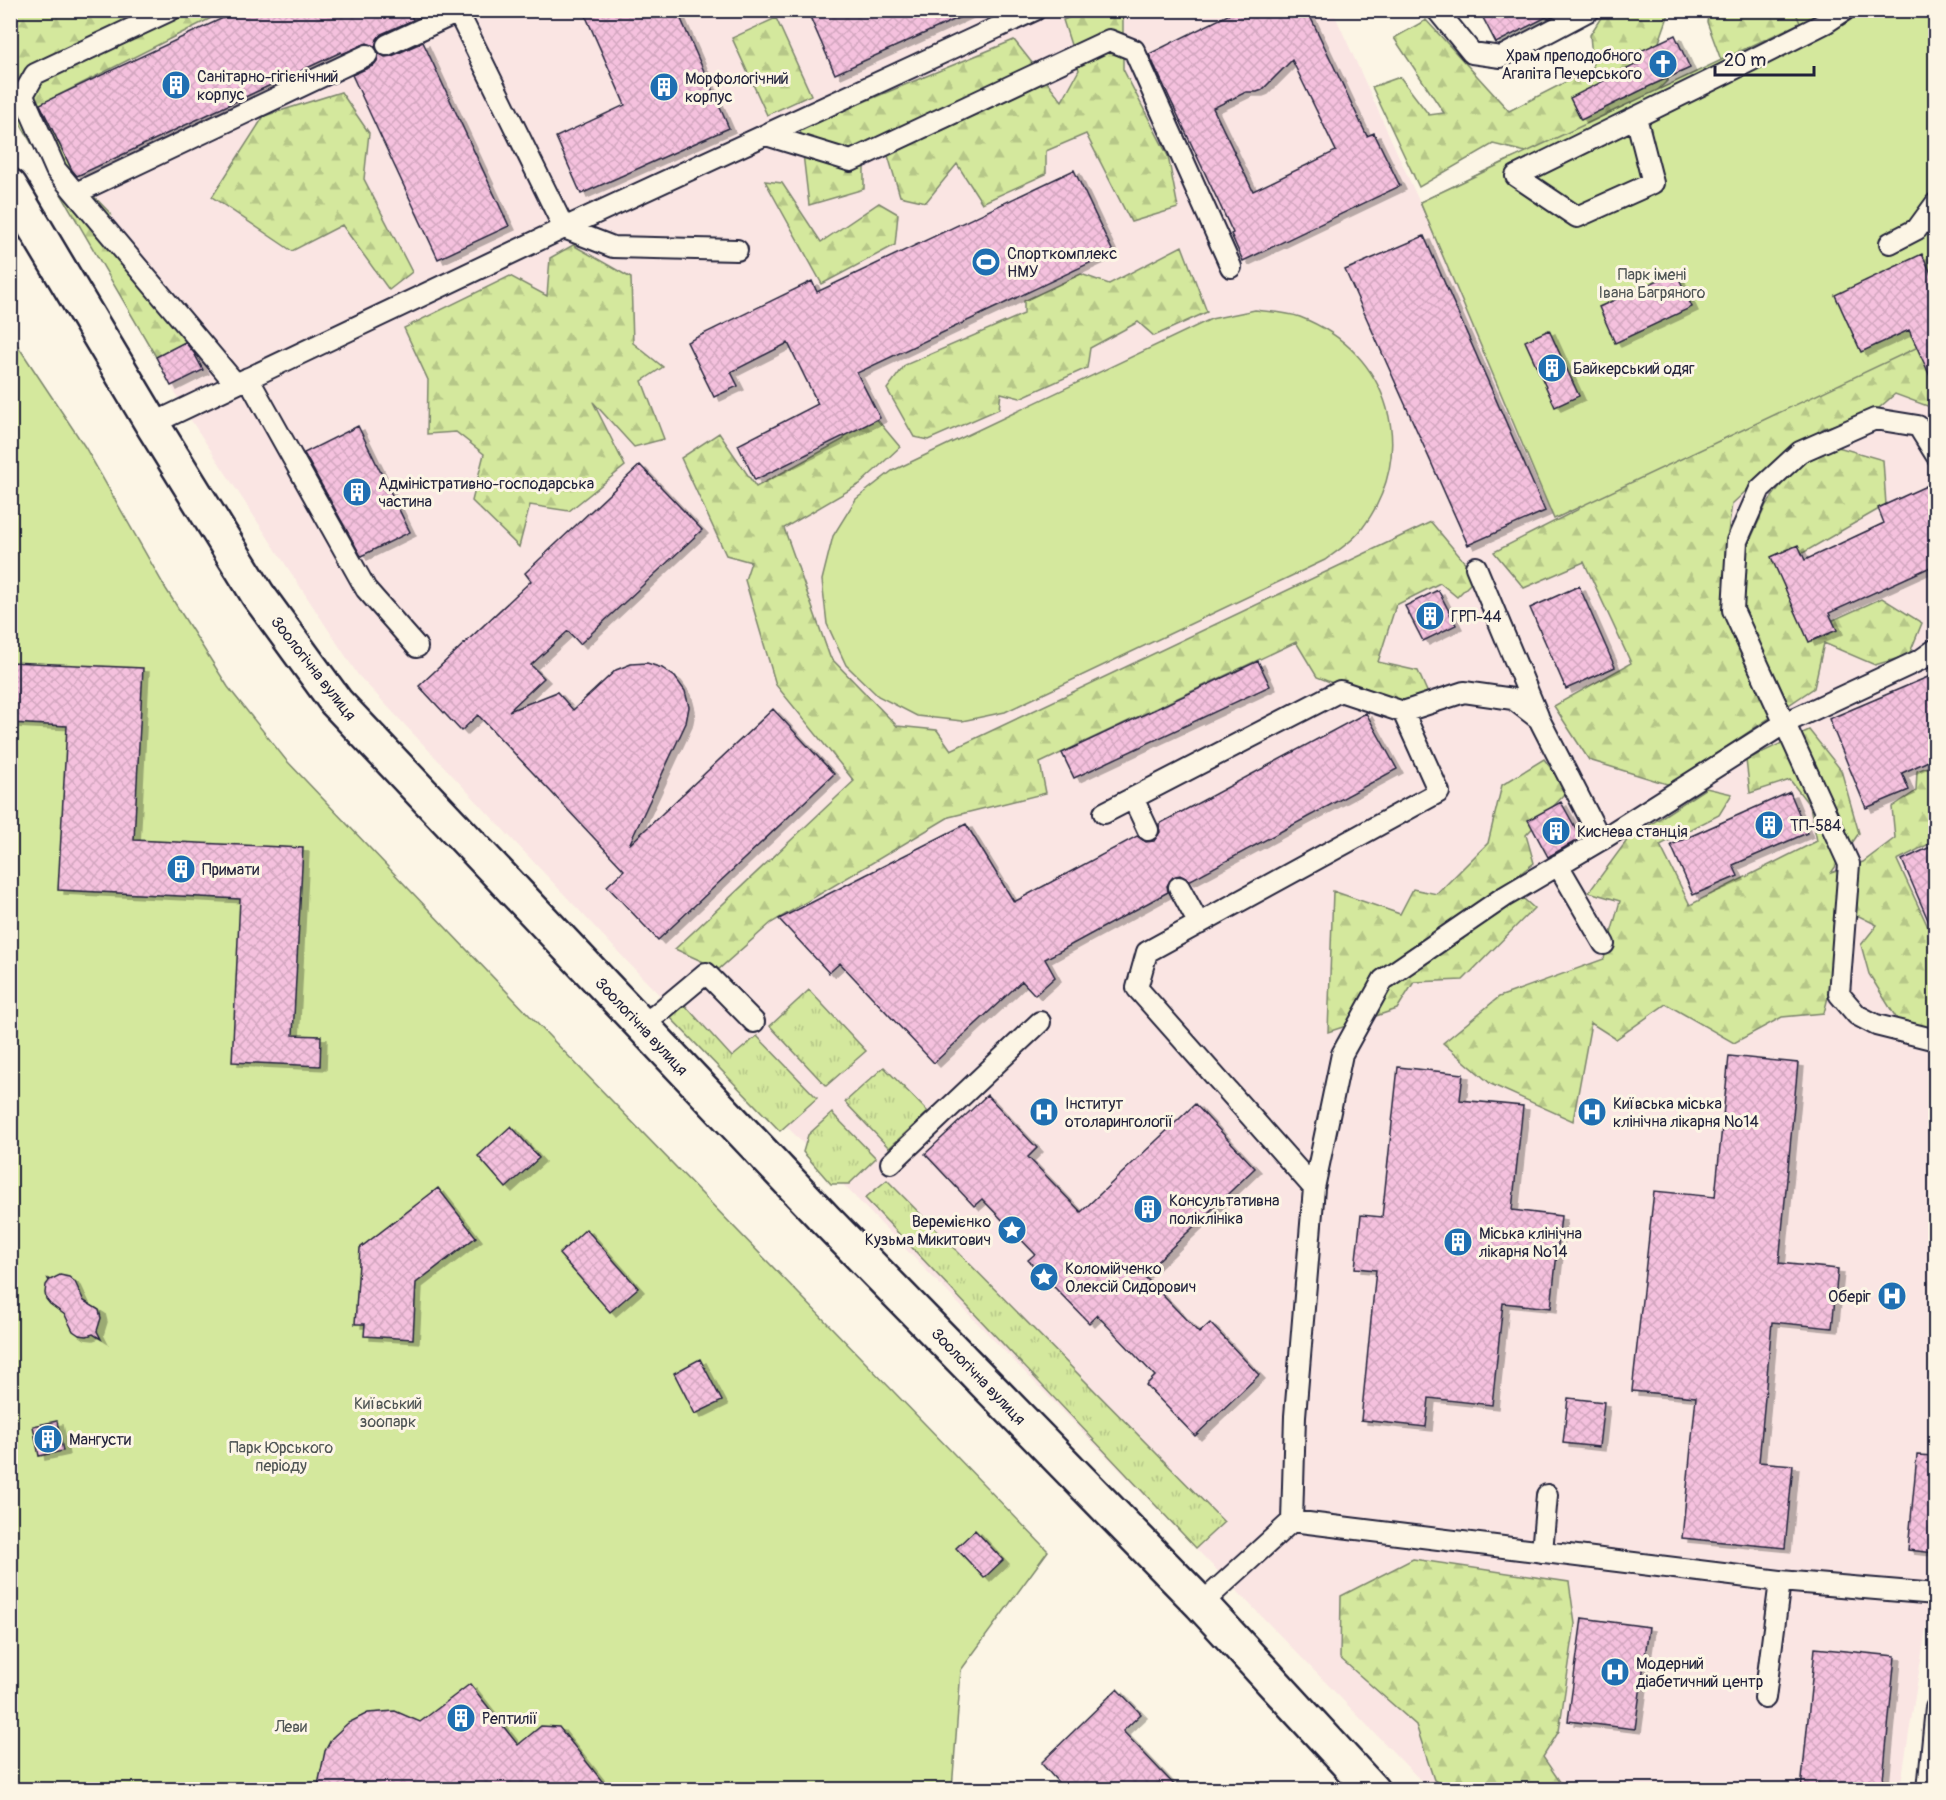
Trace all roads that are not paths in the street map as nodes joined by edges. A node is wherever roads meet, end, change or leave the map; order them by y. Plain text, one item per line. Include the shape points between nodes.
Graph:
1 (171, 10) edge
2 (1035, 10) edge
3 (1437, 10) edge
4 (1590, 10) edge
5 (1845, 10) edge
6 (458, 11) edge
7 (387, 45) dead end
8 (368, 55) dead end
9 (17, 98) edge
10 (1636, 117) junction
11 (766, 135) junction
12 (10, 186) edge
13 (76, 193) junction
14 (1935, 204) edge
15 (564, 228) junction
16 (1890, 243) dead end
17 (737, 250) dead end
18 (1231, 267) dead end
19 (242, 381) junction
20 (152, 424) junction
21 (1935, 455) edge
22 (1476, 567) dead end
23 (417, 647) dead end
24 (1935, 649) edge
25 (1403, 712) junction
26 (1539, 719) junction
27 (1785, 723) junction
28 (1133, 798) junction
29 (1104, 813) dead end
30 (1148, 830) dead end
31 (1601, 840) junction
32 (1558, 866) junction
33 (1179, 887) dead end
34 (1198, 924) junction
35 (1604, 944) dead end
36 (754, 1022) dead end
37 (1040, 1022) dead end
38 (641, 1025) junction
39 (1935, 1040) edge
40 (891, 1163) dead end
41 (1314, 1188) junction
42 (1547, 1495) dead end
43 (1292, 1521) junction
44 (1542, 1552) junction
45 (1779, 1581) junction
46 (1935, 1594) edge
47 (1201, 1604) junction
48 (1765, 1698) dead end
49 (1935, 1708) edge
50 (1372, 1790) edge
51 (1928, 1790) edge

1 - 9 lane via 35,74
2 - 11 lane
3 - 4 lane via 1472,53 1501,57
5 - 10 lane
6 - 7 lane
6 - 15 lane
8 - 13 lane
9 - 13 lane via 57,170
10 - 10 lane via 1576,147 1516,176 1577,217 1653,183
11 - 15 lane
11 - 18 lane via 851,161 1109,40 1134,50
12 - 20 street, Зоологічна вулиця
13 - 19 lane
14 - 16 lane via 1917,229
15 - 17 lane via 614,247
15 - 19 lane
19 - 20 lane
19 - 23 lane via 366,590
20 - 38 street, Зоологічна вулиця via 258,595 336,702
21 - 27 lane via 1918,426 1875,419 1800,452 1760,489 1737,542 1733,610
22 - 26 lane
24 - 27 lane via 1922,659
25 - 26 lane via 1464,692 1513,699
25 - 28 lane via 1340,691
25 - 34 lane via 1439,792
26 - 31 lane
27 - 31 lane
27 - 39 lane via 1849,864 1839,994 1857,1015 1876,1025
28 - 29 lane
28 - 30 lane
31 - 32 lane
32 - 35 lane
32 - 41 lane via 1504,897 1383,980 1342,1054
33 - 34 lane
34 - 41 lane via 1148,952 1137,988
36 - 38 lane via 706,973
37 - 40 lane
38 - 47 street, Зоологічна вулиця
41 - 43 lane via 1295,1416
42 - 44 lane
43 - 44 lane
43 - 47 lane
44 - 45 lane
45 - 46 lane
45 - 48 lane
47 - 50 street, Зоологічна вулиця
49 - 51 lane

